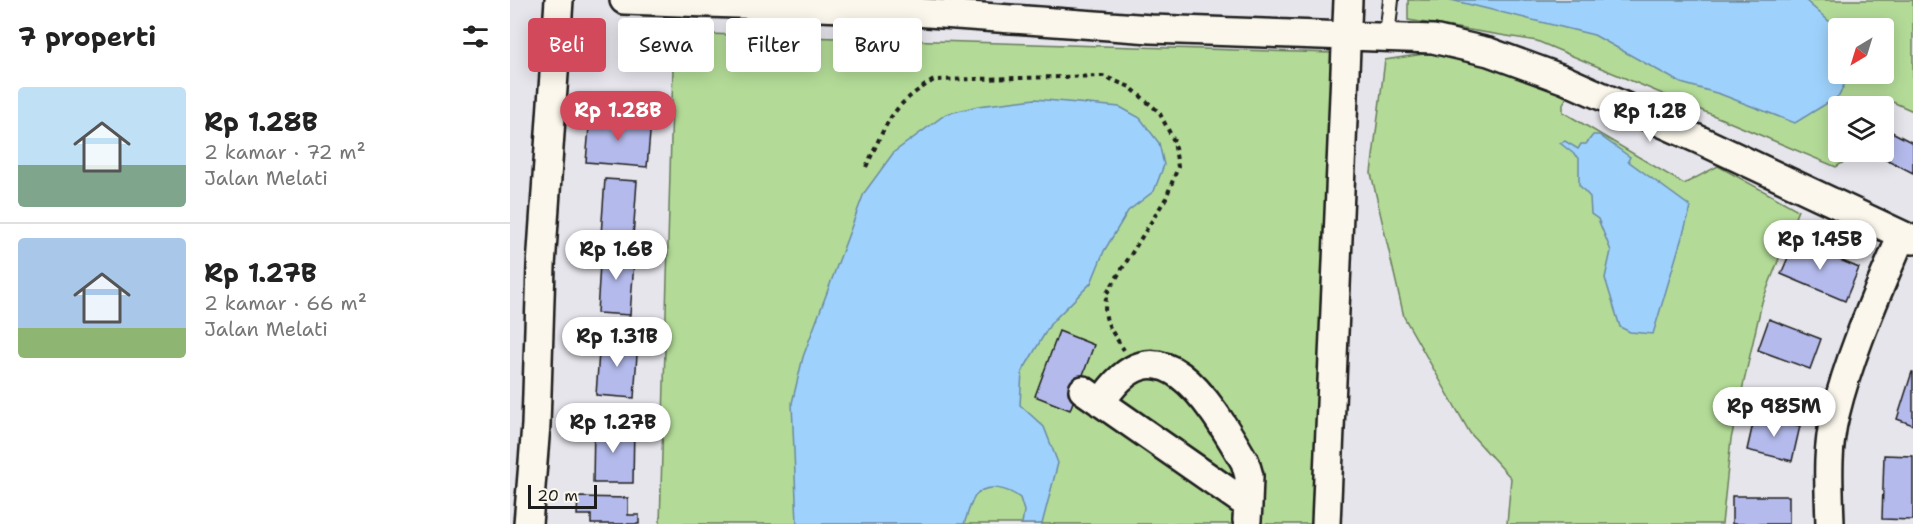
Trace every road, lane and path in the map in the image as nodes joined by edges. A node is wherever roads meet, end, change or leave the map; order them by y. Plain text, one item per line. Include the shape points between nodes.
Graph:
1 (558, 0) edge
2 (624, 0) edge
3 (1348, 0) edge
4 (1391, 0) edge
5 (682, 2) edge
6 (1345, 35) junction
7 (1387, 36) junction
8 (866, 167) dead end
9 (1907, 238) edge
10 (1136, 368) junction
11 (1247, 515) edge
12 (528, 524) edge
13 (1326, 524) edge
14 (1830, 524) edge

1 - 12 street via 541,266 537,425
2 - 5 street
3 - 6 street
4 - 7 lane
5 - 6 street via 872,9 1151,29
6 - 7 street
6 - 13 street
7 - 9 street via 1433,39 1489,52 1563,79
8 - 10 path via 894,110 934,80 1103,76 1130,87 1159,112 1174,141 1178,167 1166,198 1107,293 1107,324
9 - 14 street via 1852,355 1834,417 1828,470
10 - 11 street via 1155,364 1171,368 1192,383 1245,462 1249,476
10 - 11 street via 1092,397

